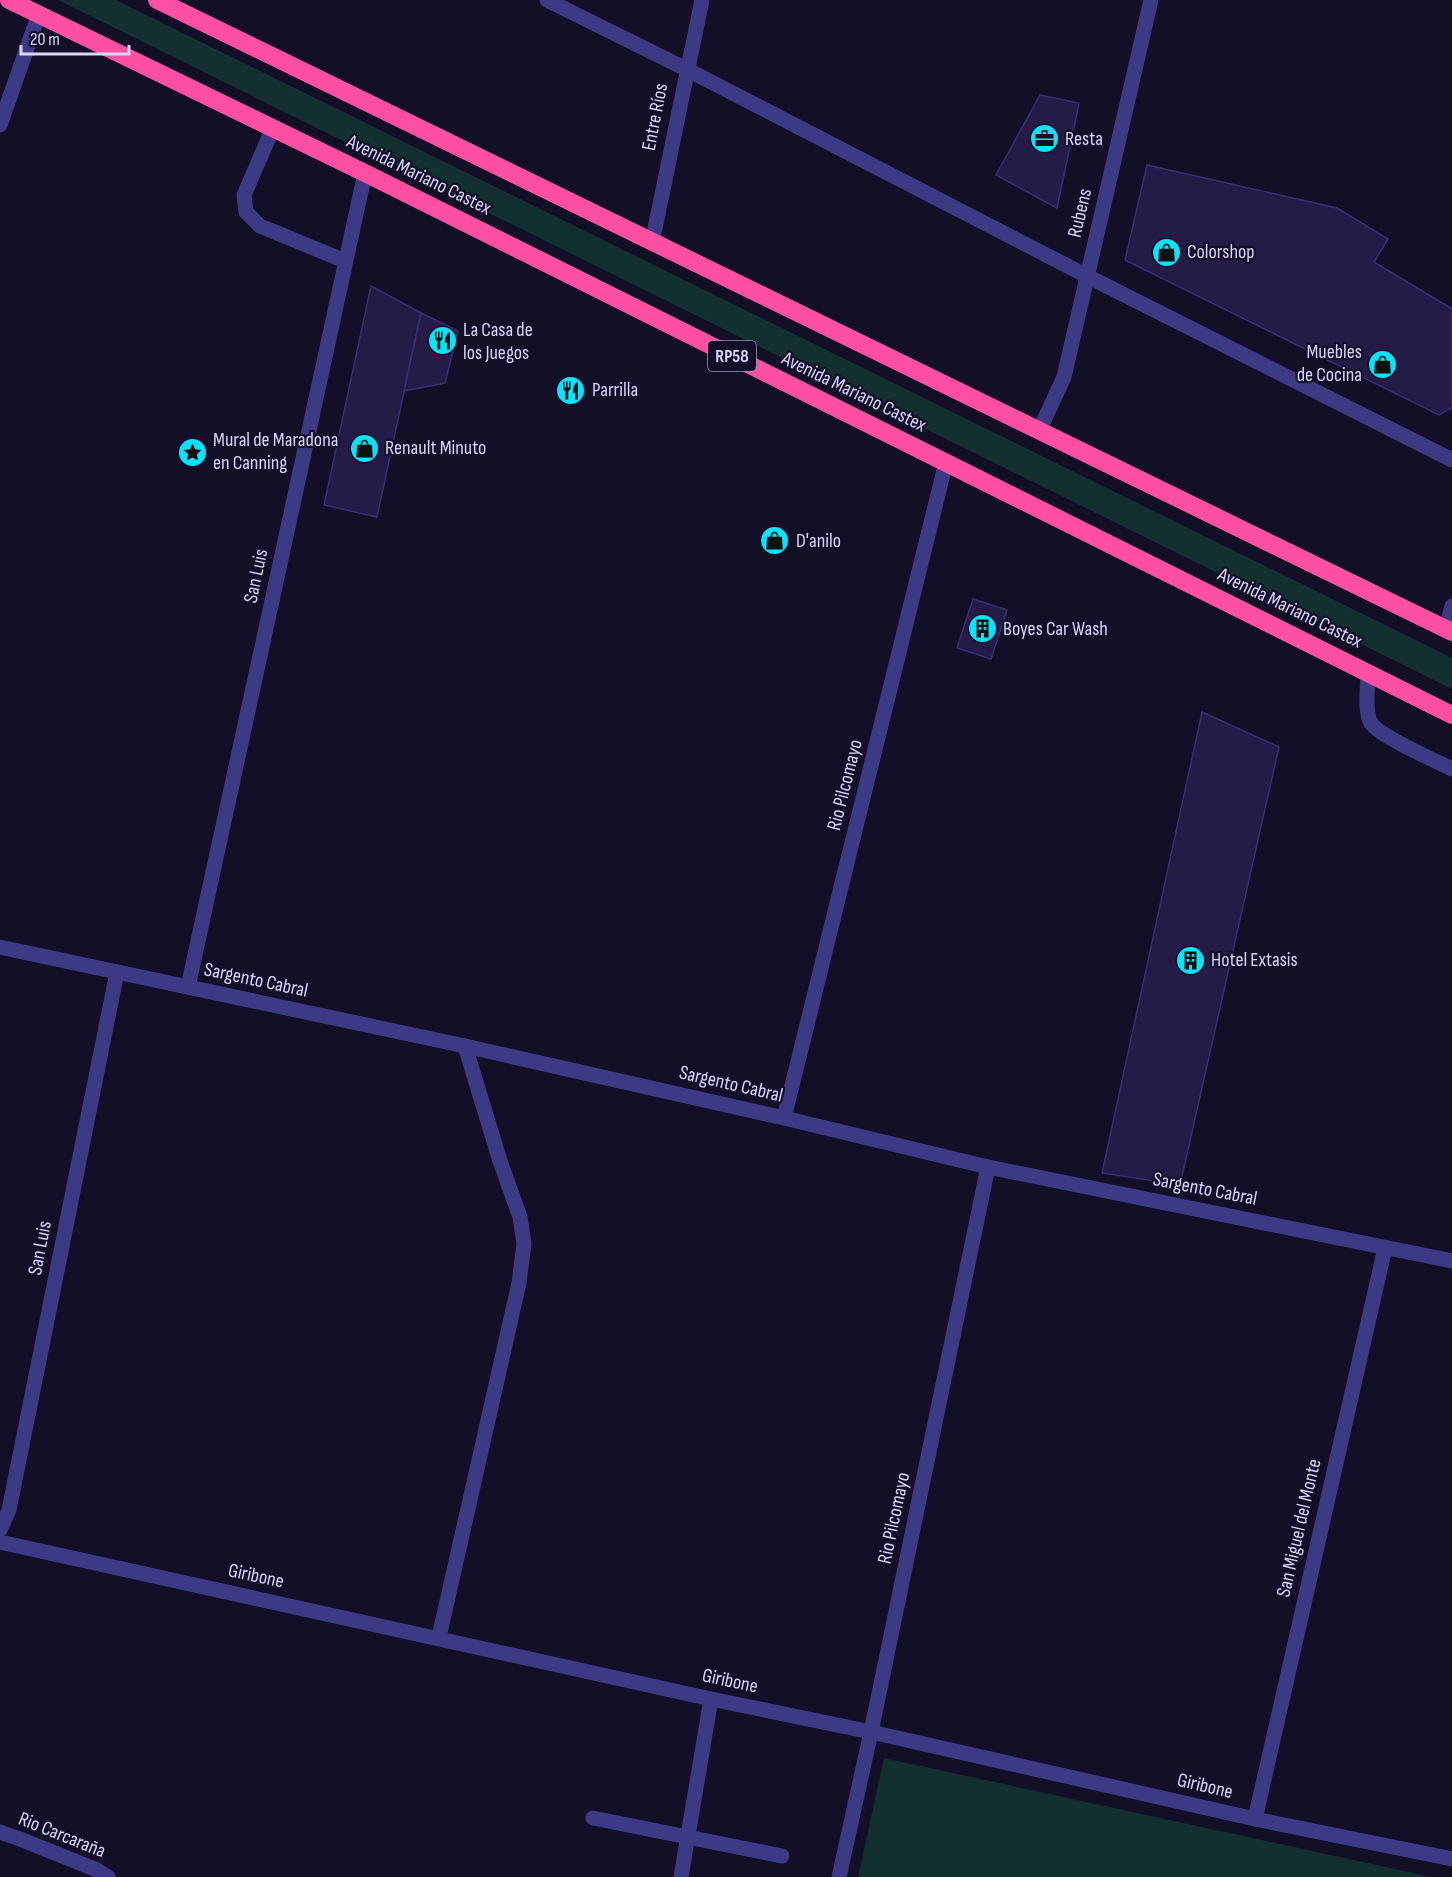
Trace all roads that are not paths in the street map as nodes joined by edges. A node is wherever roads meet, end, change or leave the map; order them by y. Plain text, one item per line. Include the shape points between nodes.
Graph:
1 (9, 0) edge
2 (547, 0) edge
3 (702, 0) edge
4 (1151, 0) edge
5 (162, 1) edge
6 (39, 14) junction
7 (686, 69) junction
8 (0, 125) edge
9 (273, 128) junction
10 (365, 172) junction
11 (652, 243) junction
12 (345, 261) junction
13 (1087, 276) junction
14 (1039, 431) junction
15 (1452, 460) edge
16 (946, 462) junction
17 (1452, 606) edge
18 (1449, 630) edge
19 (1368, 672) junction
20 (1452, 715) edge
21 (1452, 769) edge
22 (0, 947) edge
23 (117, 972) junction
24 (188, 987) junction
25 (465, 1046) junction
26 (784, 1118) junction
27 (988, 1167) junction
28 (1385, 1248) junction
29 (1452, 1261) edge
30 (0, 1530) edge
31 (0, 1542) edge
32 (439, 1637) junction
33 (711, 1699) junction
34 (871, 1732) junction
35 (593, 1818) dead end
36 (1255, 1819) junction
37 (0, 1832) edge
38 (688, 1837) junction
39 (782, 1856) dead end
40 (1452, 1859) edge
41 (108, 1877) edge
42 (681, 1877) edge
43 (839, 1877) edge

1 - 6 highway, Avenida Mariano Castex / RP58
2 - 7 street
3 - 7 street, Entre Ríos
4 - 13 street, Rubens
5 - 11 highway
6 - 8 street
6 - 9 highway, Avenida Mariano Castex / RP58
7 - 11 street, Entre Ríos
7 - 13 street
9 - 10 highway, Avenida Mariano Castex / RP58
9 - 12 street via 244,195 246,212 260,226
10 - 12 street, San Luis
10 - 16 highway, Avenida Mariano Castex / RP58
11 - 14 highway
12 - 24 street, San Luis
13 - 14 street, Rubens via 1064,378
13 - 15 street
14 - 18 highway
16 - 19 highway, Avenida Mariano Castex / RP58
16 - 26 street, Rio Pilcomayo
17 - 18 street
19 - 20 highway, Avenida Mariano Castex / RP58
19 - 21 street via 1367,712 1371,723 1381,733
22 - 23 street, Sargento Cabral
23 - 24 street, Sargento Cabral
23 - 30 street, San Luis via 9,1510
24 - 25 street, Sargento Cabral
25 - 26 street, Sargento Cabral
25 - 32 street via 520,1217 524,1244 519,1282
26 - 27 street, Sargento Cabral
27 - 28 street, Sargento Cabral
27 - 34 street, Rio Pilcomayo
28 - 29 street, Sargento Cabral
28 - 36 street, San Miguel del Monte
31 - 32 street, Giribone
32 - 33 street, Giribone
33 - 34 street, Giribone
33 - 38 street
34 - 36 street, Giribone
34 - 43 street, Rio Pilcomayo
35 - 38 street
36 - 40 street, Giribone
37 - 41 street, Rio Carcaraña
38 - 39 street
38 - 42 street

